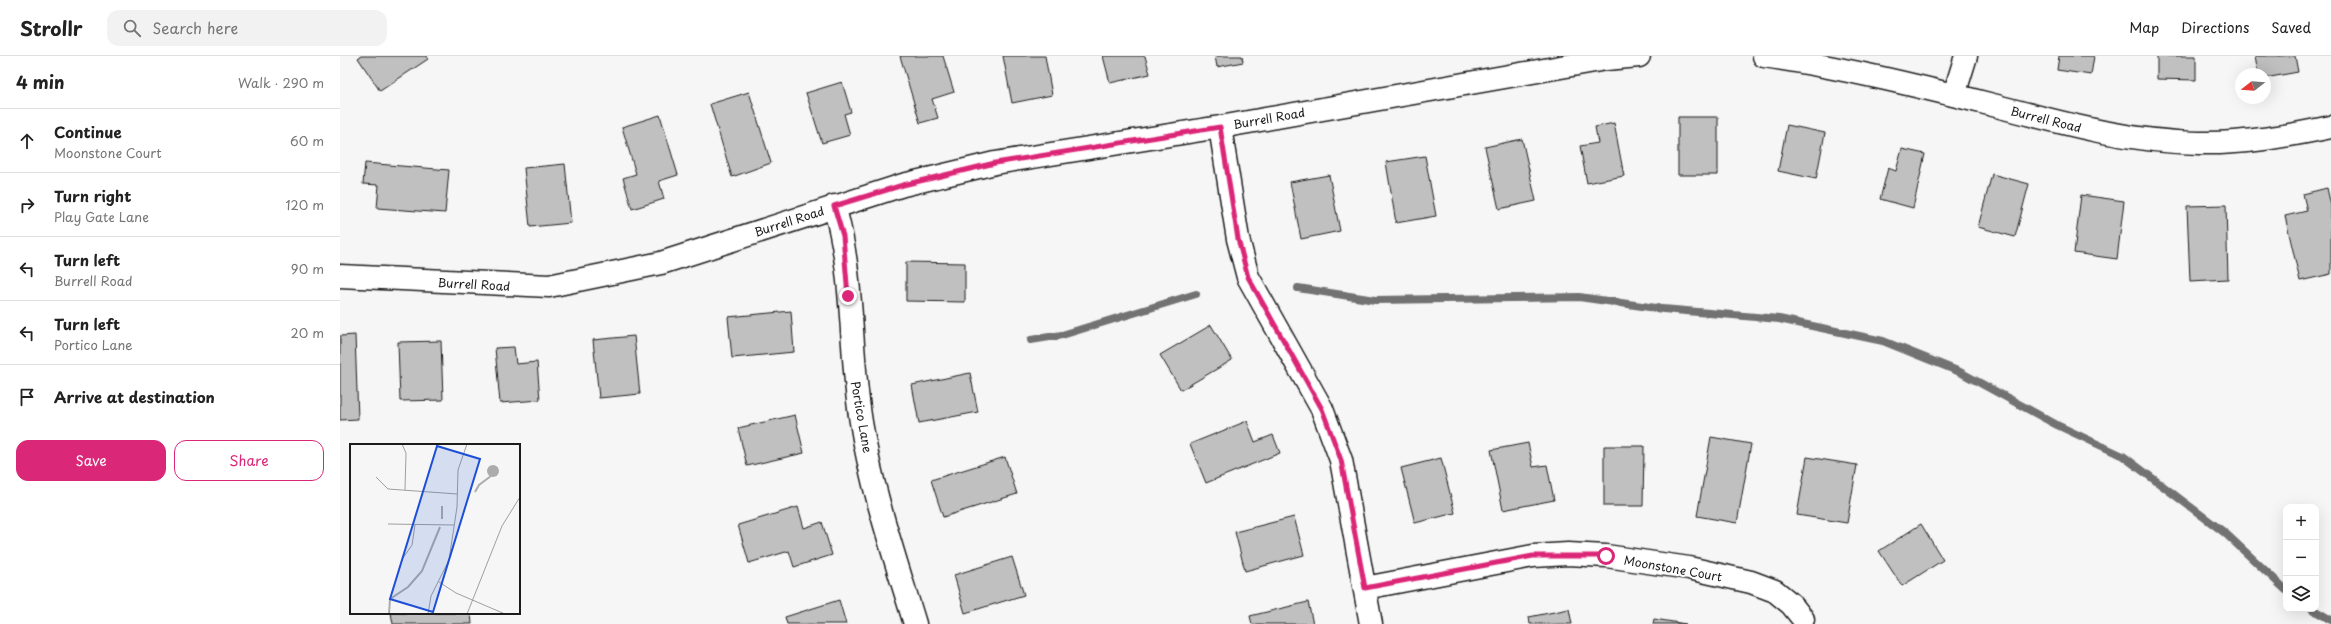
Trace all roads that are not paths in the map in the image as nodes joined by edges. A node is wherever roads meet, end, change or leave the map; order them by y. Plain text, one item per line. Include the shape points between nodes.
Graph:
1 (1639, 56) edge
2 (1764, 56) edge
3 (1966, 56) edge
4 (1954, 95) junction
5 (1220, 127) junction
6 (2331, 127) edge
7 (834, 206) junction
8 (340, 276) edge
9 (1365, 588) junction
10 (1803, 619) dead end
11 (915, 624) edge
12 (1371, 624) edge

1 - 5 street, Burrell Road
2 - 4 street, Burrell Road via 1830,67
3 - 4 street
4 - 6 street, Burrell Road via 2107,135 2151,140 2200,144 2249,140
5 - 7 street, Burrell Road via 995,163 903,185
5 - 9 street via 1238,239 1248,277 1322,409 1338,452
7 - 8 street, Burrell Road via 661,263 549,286
7 - 11 street, Portico Lane via 843,236 861,423 872,476
9 - 10 street, Moonstone Court via 1533,556 1606,556 1689,568 1751,582 1775,591 1791,604
9 - 12 street

